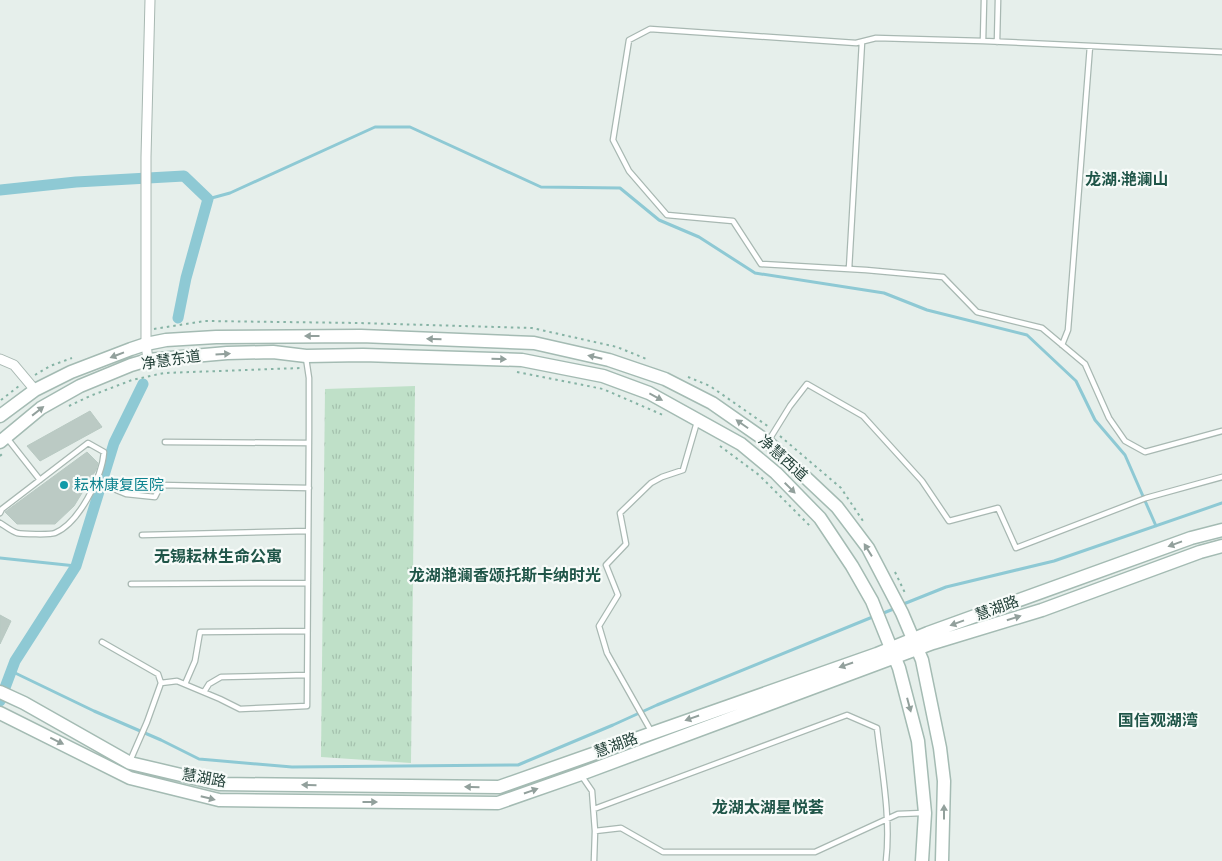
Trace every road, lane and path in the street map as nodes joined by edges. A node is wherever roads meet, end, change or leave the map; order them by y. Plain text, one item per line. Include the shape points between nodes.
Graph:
1 (150, 0) edge
2 (984, 0) edge
3 (998, 0) edge
4 (983, 41) junction
5 (862, 42) junction
6 (997, 42) junction
7 (1090, 46) junction
8 (1222, 52) edge
9 (849, 269) junction
10 (361, 336) joint
11 (146, 344) junction
12 (1062, 345) junction
13 (363, 355) joint
14 (0, 359) edge
15 (148, 360) junction
16 (307, 362) junction
17 (515, 372) dead end
18 (35, 390) junction
19 (65, 409) dead end
20 (0, 416) edge
21 (670, 418) dead end
22 (698, 419) junction
23 (1222, 431) edge
24 (6, 442) edge
25 (165, 442) dead end
26 (768, 442) junction
27 (309, 443) junction
28 (719, 446) dead end
29 (0, 456) edge
30 (1222, 477) edge
31 (40, 480) junction
32 (98, 482) junction
33 (309, 488) junction
34 (0, 514) edge
35 (0, 523) edge
36 (812, 528) dead end
37 (1222, 530) edge
38 (308, 531) junction
39 (142, 535) dead end
40 (1222, 546) edge
41 (308, 583) junction
42 (131, 584) dead end
43 (307, 631) junction
44 (102, 642) dead end
45 (915, 644) junction
46 (894, 653) junction
47 (307, 676) junction
48 (161, 683) junction
49 (184, 684) junction
50 (0, 692) edge
51 (204, 692) junction
52 (0, 713) edge
53 (652, 732) junction
54 (130, 762) junction
55 (581, 774) junction
56 (594, 810) junction
57 (925, 813) junction
58 (886, 819) junction
59 (595, 831) junction
60 (594, 861) edge
61 (886, 861) edge
62 (922, 861) edge
63 (942, 861) edge

1 - 11 street
2 - 4 lane
3 - 6 lane
4 - 5 lane via 876,38
4 - 6 lane
5 - 9 lane
5 - 9 lane via 650,29 628,40 613,140 629,171 667,216 732,221 761,264
6 - 7 lane
7 - 8 lane
7 - 12 lane via 1068,330
9 - 12 lane via 943,277 977,312 1042,328
10 -> 11 street, 净慧东道 via 216,337
26 -> 10 street, 净慧西道 via 712,403 665,380 609,360 534,343
11 - 15 street
11 -> 18 street, 净慧东道
12 - 23 lane via 1085,364 1109,418 1125,441 1145,452
13 - 16 street, 净慧东道
13 -> 22 street, 净慧西道 via 522,360 603,376 648,393
14 - 18 street via 14,365
15 -> 16 street, 净慧东道 via 273,352
24 -> 15 street, 净慧东道 via 41,408 80,386
16 - 19 path, 净慧东道 via 164,373 132,380
16 - 27 lane
17 - 21 path via 603,389
18 - 20 street, 净慧东道
22 -> 46 street, 净慧西道 via 741,444 776,473 820,518 872,601
22 - 53 lane via 683,470 651,483 620,513 626,544 606,564 618,595 599,626 607,652
24 - 29 path
24 - 31 lane
25 - 27 lane
26 - 30 lane via 807,384 863,416 922,481 949,521 998,508 1016,548 1146,498
45 -> 26 street, 净慧西道 via 868,548 837,508
27 - 33 lane
28 - 36 path, 净慧西道 via 759,475
31 - 32 lane via 88,443 104,452
31 - 34 lane via 2,509
32 - 33 lane via 126,494 155,497 161,485
32 - 35 lane via 66,526 54,534 17,533
33 - 38 lane
37 -> 45 street, 慧湖路 via 1191,538
38 - 39 lane
38 - 41 lane
45 -> 40 street, 慧湖路 via 1042,610
41 - 42 lane
41 - 43 lane
43 - 47 lane
43 - 49 lane via 200,632 195,661
44 - 48 lane via 158,674
45 - 46 street, 慧湖路
63 -> 45 street, 净慧西道 via 944,781 940,748 929,688
46 -> 53 street, 慧湖路
46 - 55 street, 慧湖路
46 -> 57 street, 净慧西道 via 918,741
47 - 51 lane via 221,677 209,684
47 - 51 lane via 307,706 240,709
48 - 49 lane via 177,681
48 - 54 lane
49 - 51 lane
50 - 54 street, 慧湖路
52 -> 55 street, 慧湖路 via 130,778 219,800 498,803
53 -> 54 street, 慧湖路 via 499,787 219,784
55 - 56 lane via 592,791
56 - 58 lane via 847,714 877,728
56 - 59 lane
57 - 58 lane via 898,814
57 - 62 street, 净慧西道
58 - 59 lane via 815,852 663,852 621,828
58 - 61 lane
59 - 60 lane

